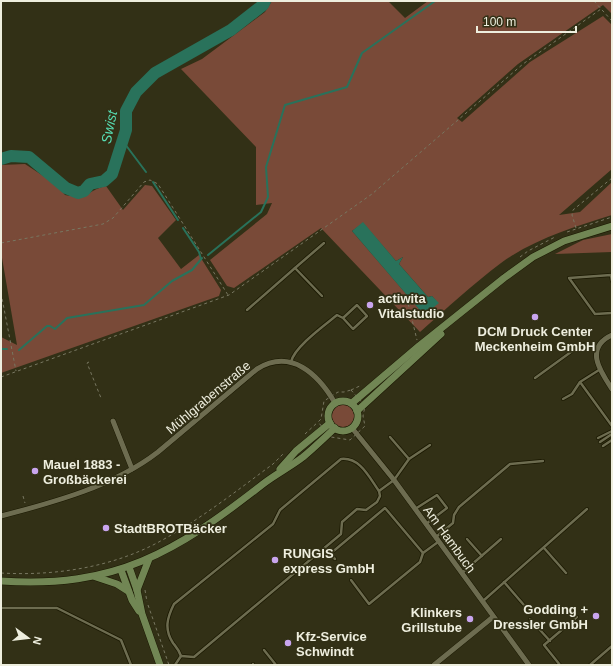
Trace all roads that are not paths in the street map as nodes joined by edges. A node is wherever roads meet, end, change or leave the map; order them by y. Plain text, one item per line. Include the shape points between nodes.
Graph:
1 (612, 226) edge
2 (324, 243) dead end
3 (295, 268) junction
4 (612, 281) edge
5 (322, 296) dead end
6 (472, 305) junction
7 (248, 310) dead end
8 (612, 314) edge
9 (343, 318) junction
10 (612, 335) edge
11 (598, 349) junction
12 (291, 363) junction
13 (599, 370) junction
14 (535, 378) dead end
15 (580, 382) junction
16 (612, 389) edge
17 (333, 400) junction
18 (563, 400) dead end
19 (361, 401) junction
20 (352, 403) junction
21 (358, 411) junction
22 (113, 421) dead end
23 (332, 426) junction
24 (612, 426) edge
25 (352, 428) junction
26 (612, 432) edge
27 (390, 437) dead end
28 (598, 438) dead end
29 (612, 440) edge
30 (600, 442) dead end
31 (430, 445) dead end
32 (603, 446) dead end
33 (409, 459) junction
34 (543, 461) dead end
35 (132, 468) junction
36 (270, 478) junction
37 (394, 480) junction
38 (379, 491) junction
39 (415, 509) junction
40 (587, 509) dead end
41 (1, 516) edge
42 (426, 524) junction
43 (467, 538) dead end
44 (501, 539) dead end
45 (437, 540) junction
46 (544, 548) junction
47 (423, 553) junction
48 (482, 556) junction
49 (149, 559) junction
50 (335, 559) dead end
51 (128, 567) junction
52 (121, 570) junction
53 (462, 573) junction
54 (566, 573) dead end
55 (95, 576) junction
56 (351, 580) dead end
57 (1, 581) edge
58 (504, 582) junction
59 (137, 590) junction
60 (129, 591) junction
61 (483, 601) junction
62 (1, 608) edge
63 (530, 612) dead end
64 (142, 614) junction
65 (493, 617) junction
66 (577, 617) dead end
67 (530, 619) dead end
68 (550, 641) junction
69 (612, 646) edge
70 (264, 650) dead end
71 (181, 656) junction
72 (131, 665) edge
73 (160, 665) edge
74 (175, 665) edge
75 (276, 665) edge
76 (434, 665) edge
77 (529, 665) edge
78 (560, 665) edge
79 (590, 665) edge

1 - 6 main road via 564,241 533,257
2 - 3 lane
3 - 5 lane
3 - 7 lane
4 - 8 lane via 611,275 569,278 595,314
6 - 19 main road
6 - 19 main road via 418,346
9 - 9 lane via 357,305 367,316 353,329
9 - 12 lane via 337,315 292,357
10 - 11 street via 604,340
11 - 13 street via 596,356
11 - 14 lane via 582,344
12 - 17 street, Mühlgrabenstraße via 312,373
12 - 35 street, Mühlgrabenstraße via 268,363 257,369 158,452
13 - 15 lane
13 - 16 street
15 - 18 lane via 572,394
15 - 24 lane
17 - 20 main road
17 - 23 main road via 329,410
19 - 20 main road
19 - 21 main road
20 - 21 main road
21 - 25 main road via 358,420
22 - 35 street
23 - 25 main road via 344,431
23 - 36 main road via 329,434 302,457
23 - 36 main road via 321,425
25 - 37 street, Am Hambuch
26 - 28 lane
26 - 30 lane
27 - 33 lane
29 - 32 lane
31 - 33 lane
33 - 37 lane
34 - 45 lane via 510,464 459,507 453,523
35 - 41 street, Mühlgrabenstraße via 103,484
36 - 49 main road via 229,511 186,540
37 - 38 lane
37 - 39 street, Am Hambuch
38 - 71 lane via 377,502 366,510 357,509 342,522 341,534 271,593 194,657
38 - 71 lane via 359,463 348,458 341,459 280,510 273,524 174,604 167,622 167,632
39 - 42 street, Am Hambuch
39 - 42 lane via 437,495 447,508
40 - 46 lane
42 - 45 street, Am Hambuch
43 - 48 lane
44 - 48 lane
45 - 47 lane
45 - 53 street, Am Hambuch
46 - 54 lane
46 - 58 lane
47 - 50 lane via 385,508 330,554
47 - 56 lane via 420,562 369,604
48 - 53 lane
49 - 51 main road
49 - 59 main road
51 - 52 main road
51 - 59 main road
52 - 55 main road
52 - 60 main road
53 - 61 street, Am Hambuch
55 - 57 main road via 59,582
55 - 60 main road
58 - 61 lane
58 - 63 lane
59 - 64 main road
60 - 64 main road
61 - 65 street, Am Hambuch
62 - 72 lane via 57,608 121,640
64 - 73 main road
65 - 76 street
65 - 77 street, Am Hambuch
66 - 68 lane
67 - 68 lane
68 - 78 lane via 544,645
69 - 79 lane
70 - 75 lane
71 - 74 lane

